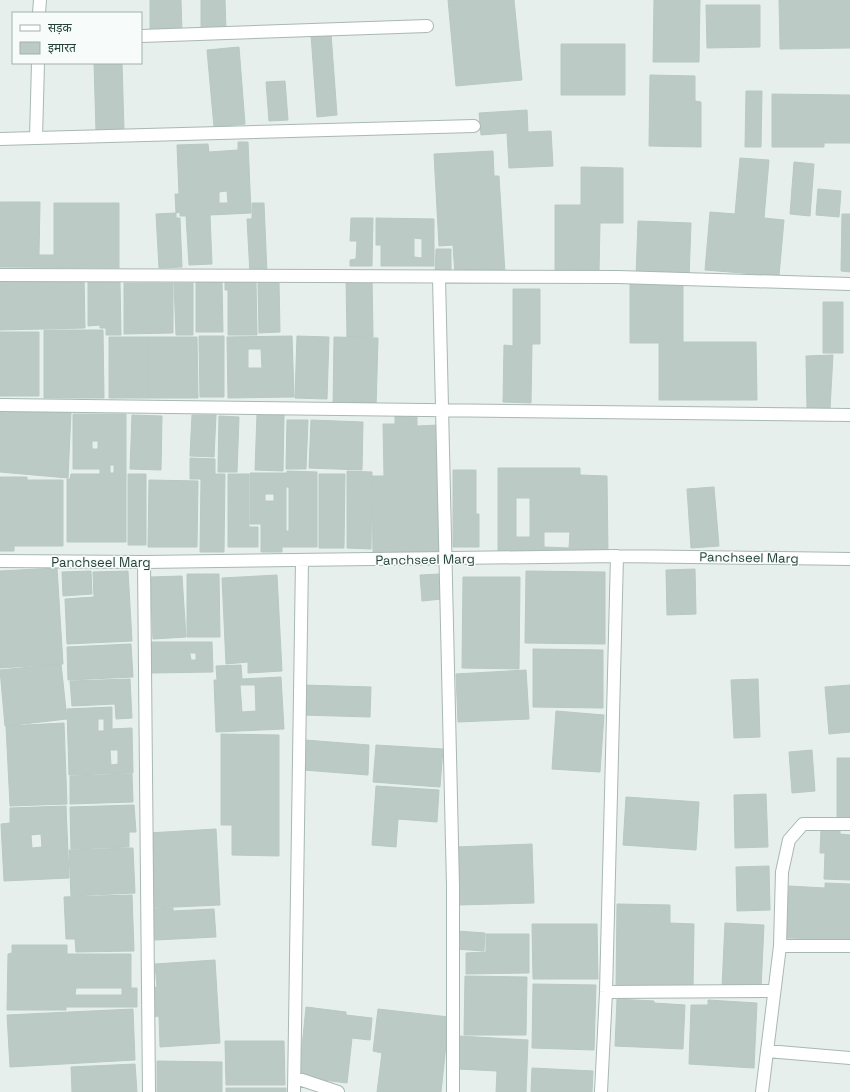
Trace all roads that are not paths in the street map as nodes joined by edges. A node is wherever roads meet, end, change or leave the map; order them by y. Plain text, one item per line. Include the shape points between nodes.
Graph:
1 (40, 0) edge
2 (39, 12) edge
3 (427, 26) dead end
4 (142, 36) edge
5 (38, 64) edge
6 (474, 126) dead end
7 (36, 138) junction
8 (0, 139) edge
9 (0, 275) edge
10 (439, 276) junction
11 (850, 284) edge
12 (0, 405) edge
13 (442, 409) junction
14 (850, 415) edge
15 (617, 556) junction
16 (446, 558) junction
17 (850, 559) edge
18 (0, 561) edge
19 (302, 561) junction
20 (144, 562) junction
21 (850, 824) edge
22 (780, 946) junction
23 (850, 946) edge
24 (774, 991) junction
25 (606, 992) junction
26 (767, 1051) junction
27 (850, 1058) edge
28 (296, 1078) junction
29 (149, 1092) edge
30 (294, 1092) edge
31 (338, 1092) edge
32 (453, 1092) edge
33 (601, 1092) edge
34 (762, 1092) edge

1 - 2 street
3 - 4 street
5 - 7 street
6 - 7 street
7 - 8 street
9 - 10 street
10 - 11 street via 618,277
10 - 13 street
12 - 13 street
13 - 14 street
13 - 16 street
15 - 16 street, Panchseel Marg
15 - 17 street, Panchseel Marg
15 - 25 street
16 - 19 street, Panchseel Marg
16 - 32 street via 453,886
18 - 20 street, Panchseel Marg
19 - 20 street, Panchseel Marg
19 - 28 street
20 - 29 street
21 - 22 street via 803,824 789,840 782,872
22 - 23 street
22 - 24 street
24 - 25 street
24 - 26 street
25 - 33 street
26 - 27 street
26 - 34 street
28 - 30 street
28 - 31 street

